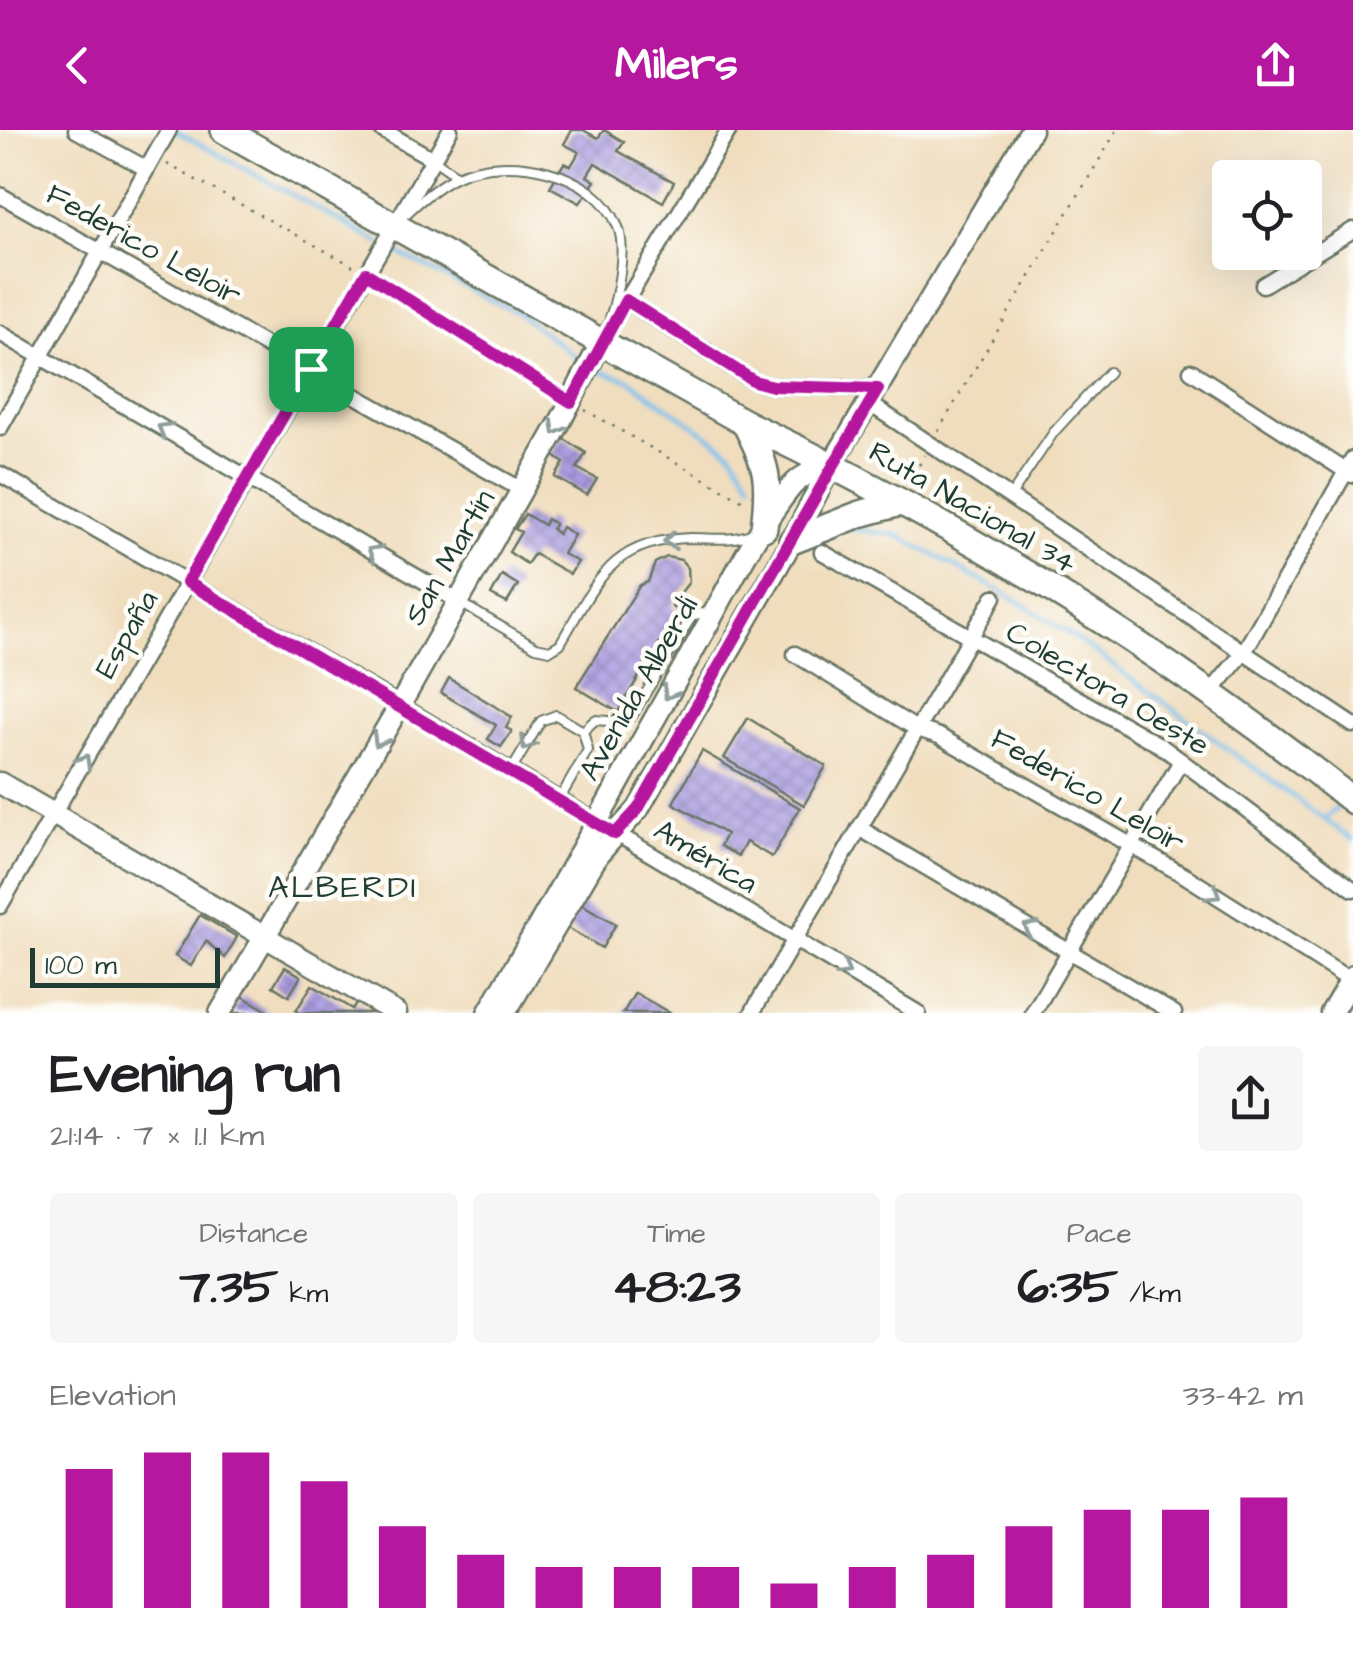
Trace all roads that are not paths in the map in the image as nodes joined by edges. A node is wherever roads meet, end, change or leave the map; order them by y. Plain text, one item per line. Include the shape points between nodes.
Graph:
1 (76, 130) edge
2 (224, 130) edge
3 (382, 130) edge
4 (450, 130) edge
5 (729, 130) edge
6 (1031, 130) edge
7 (168, 132) edge
8 (433, 159) junction
9 (150, 163) junction
10 (456, 176) junction
11 (0, 195) edge
12 (1353, 230) edge
13 (386, 238) junction
14 (102, 252) junction
15 (1263, 285) dead end
16 (626, 300) junction
17 (0, 333) edge
18 (602, 341) junction
19 (41, 357) junction
20 (311, 369) junction
21 (1191, 371) dead end
22 (1110, 372) dead end
23 (874, 396) junction
24 (745, 423) junction
25 (0, 428) edge
26 (832, 464) junction
27 (1351, 469) edge
28 (0, 474) edge
29 (248, 478) junction
30 (522, 490) junction
31 (1010, 497) junction
32 (900, 503) junction
33 (764, 528) junction
34 (792, 541) junction
35 (822, 552) dead end
36 (187, 582) junction
37 (994, 597) dead end
38 (458, 601) junction
39 (718, 609) junction
40 (744, 624) junction
41 (971, 638) junction
42 (1244, 652) junction
43 (795, 654) dead end
44 (1211, 692) junction
45 (400, 705) junction
46 (1353, 725) edge
47 (915, 728) junction
48 (584, 731) junction
49 (1182, 760) junction
50 (511, 772) junction
51 (0, 783) edge
52 (1346, 796) edge
53 (558, 800) junction
54 (54, 814) junction
55 (596, 823) junction
56 (859, 828) junction
57 (615, 834) junction
58 (1131, 847) junction
59 (1353, 889) edge
60 (0, 906) edge
61 (264, 937) junction
62 (794, 941) junction
63 (1069, 951) junction
64 (1352, 978) edge
65 (220, 1013) edge
66 (396, 1013) edge
67 (488, 1013) edge
68 (505, 1013) edge
69 (752, 1013) edge
70 (918, 1013) edge
71 (1034, 1013) edge
72 (1174, 1013) edge
73 (1331, 1013) edge

1 - 9 street
2 - 13 highway, Ruta Nacional 34
3 - 8 street
4 - 8 street, España
5 - 16 street, San Martín
6 - 23 main road, Avenida Alberdi
7 - 9 street
8 - 10 lane
8 - 13 street, España
9 - 14 street
10 - 13 lane
10 - 18 lane via 522,165 562,174 600,200 621,238 617,297
11 - 14 street, Federico Leloir
12 - 15 street
13 - 18 highway, Ruta Nacional 34
13 - 20 street, España
14 - 19 street
14 - 20 street, Federico Leloir
16 - 18 street, San Martín
16 - 23 street via 754,381
17 - 19 street
18 - 24 highway, Ruta Nacional 34
18 -> 30 main road, San Martín
19 - 25 street
29 -> 19 street
20 - 29 street, España
20 - 30 street, Federico Leloir
21 - 27 street
22 - 31 lane via 1054,432
23 - 26 main road, Avenida Alberdi
23 - 31 street via 930,444
24 - 26 highway, Ruta Nacional 34
24 - 33 highway via 770,485
26 - 32 highway, Ruta Nacional 34
26 - 33 main road, Avenida Alberdi via 794,484
26 - 34 main road, Avenida Alberdi
27 - 42 street
28 - 36 street, América
29 - 36 street, España
38 -> 29 street
30 - 38 main road, San Martín
31 - 42 street
32 - 34 highway
32 - 44 highway, Ruta Nacional 34 via 1076,603
33 -> 38 lane via 736,540 659,541 630,550 606,568 550,650
33 - 39 main road, Avenida Alberdi
34 - 40 main road, Avenida Alberdi
35 - 41 street, Colectora Oeste
36 - 45 street, América
54 -> 36 street, España
37 - 41 street
38 - 45 main road, San Martín
39 - 40 main road via 740,610
39 - 48 lane via 692,616 632,716 595,720
39 -> 55 main road, Avenida Alberdi
40 - 57 main road, Avenida Alberdi via 638,809
41 - 47 street
41 - 49 street, Colectora Oeste
42 - 44 street
42 - 46 street
43 - 47 street, Federico Leloir
44 - 52 highway, Ruta Nacional 34
45 - 50 street, América
45 -> 61 main road, San Martín
47 - 56 street
47 - 58 street, Federico Leloir
48 -> 50 lane via 556,715 541,721
48 - 53 lane via 588,750
49 - 58 street
49 - 59 street, Colectora Oeste
50 - 53 street, América
51 - 54 main road
53 - 55 street, América
54 - 60 street, España
54 - 61 main road
55 - 57 street, América
55 - 67 main road, Avenida Alberdi
56 - 62 street
63 -> 56 street
57 - 62 street, América
57 - 68 main road, Avenida Alberdi
58 - 63 street
58 -> 64 street, Federico Leloir
61 - 65 main road, San Martín
61 - 66 main road
62 - 69 street
62 -> 70 street, América
63 - 71 street
63 - 72 street
64 - 73 main road

